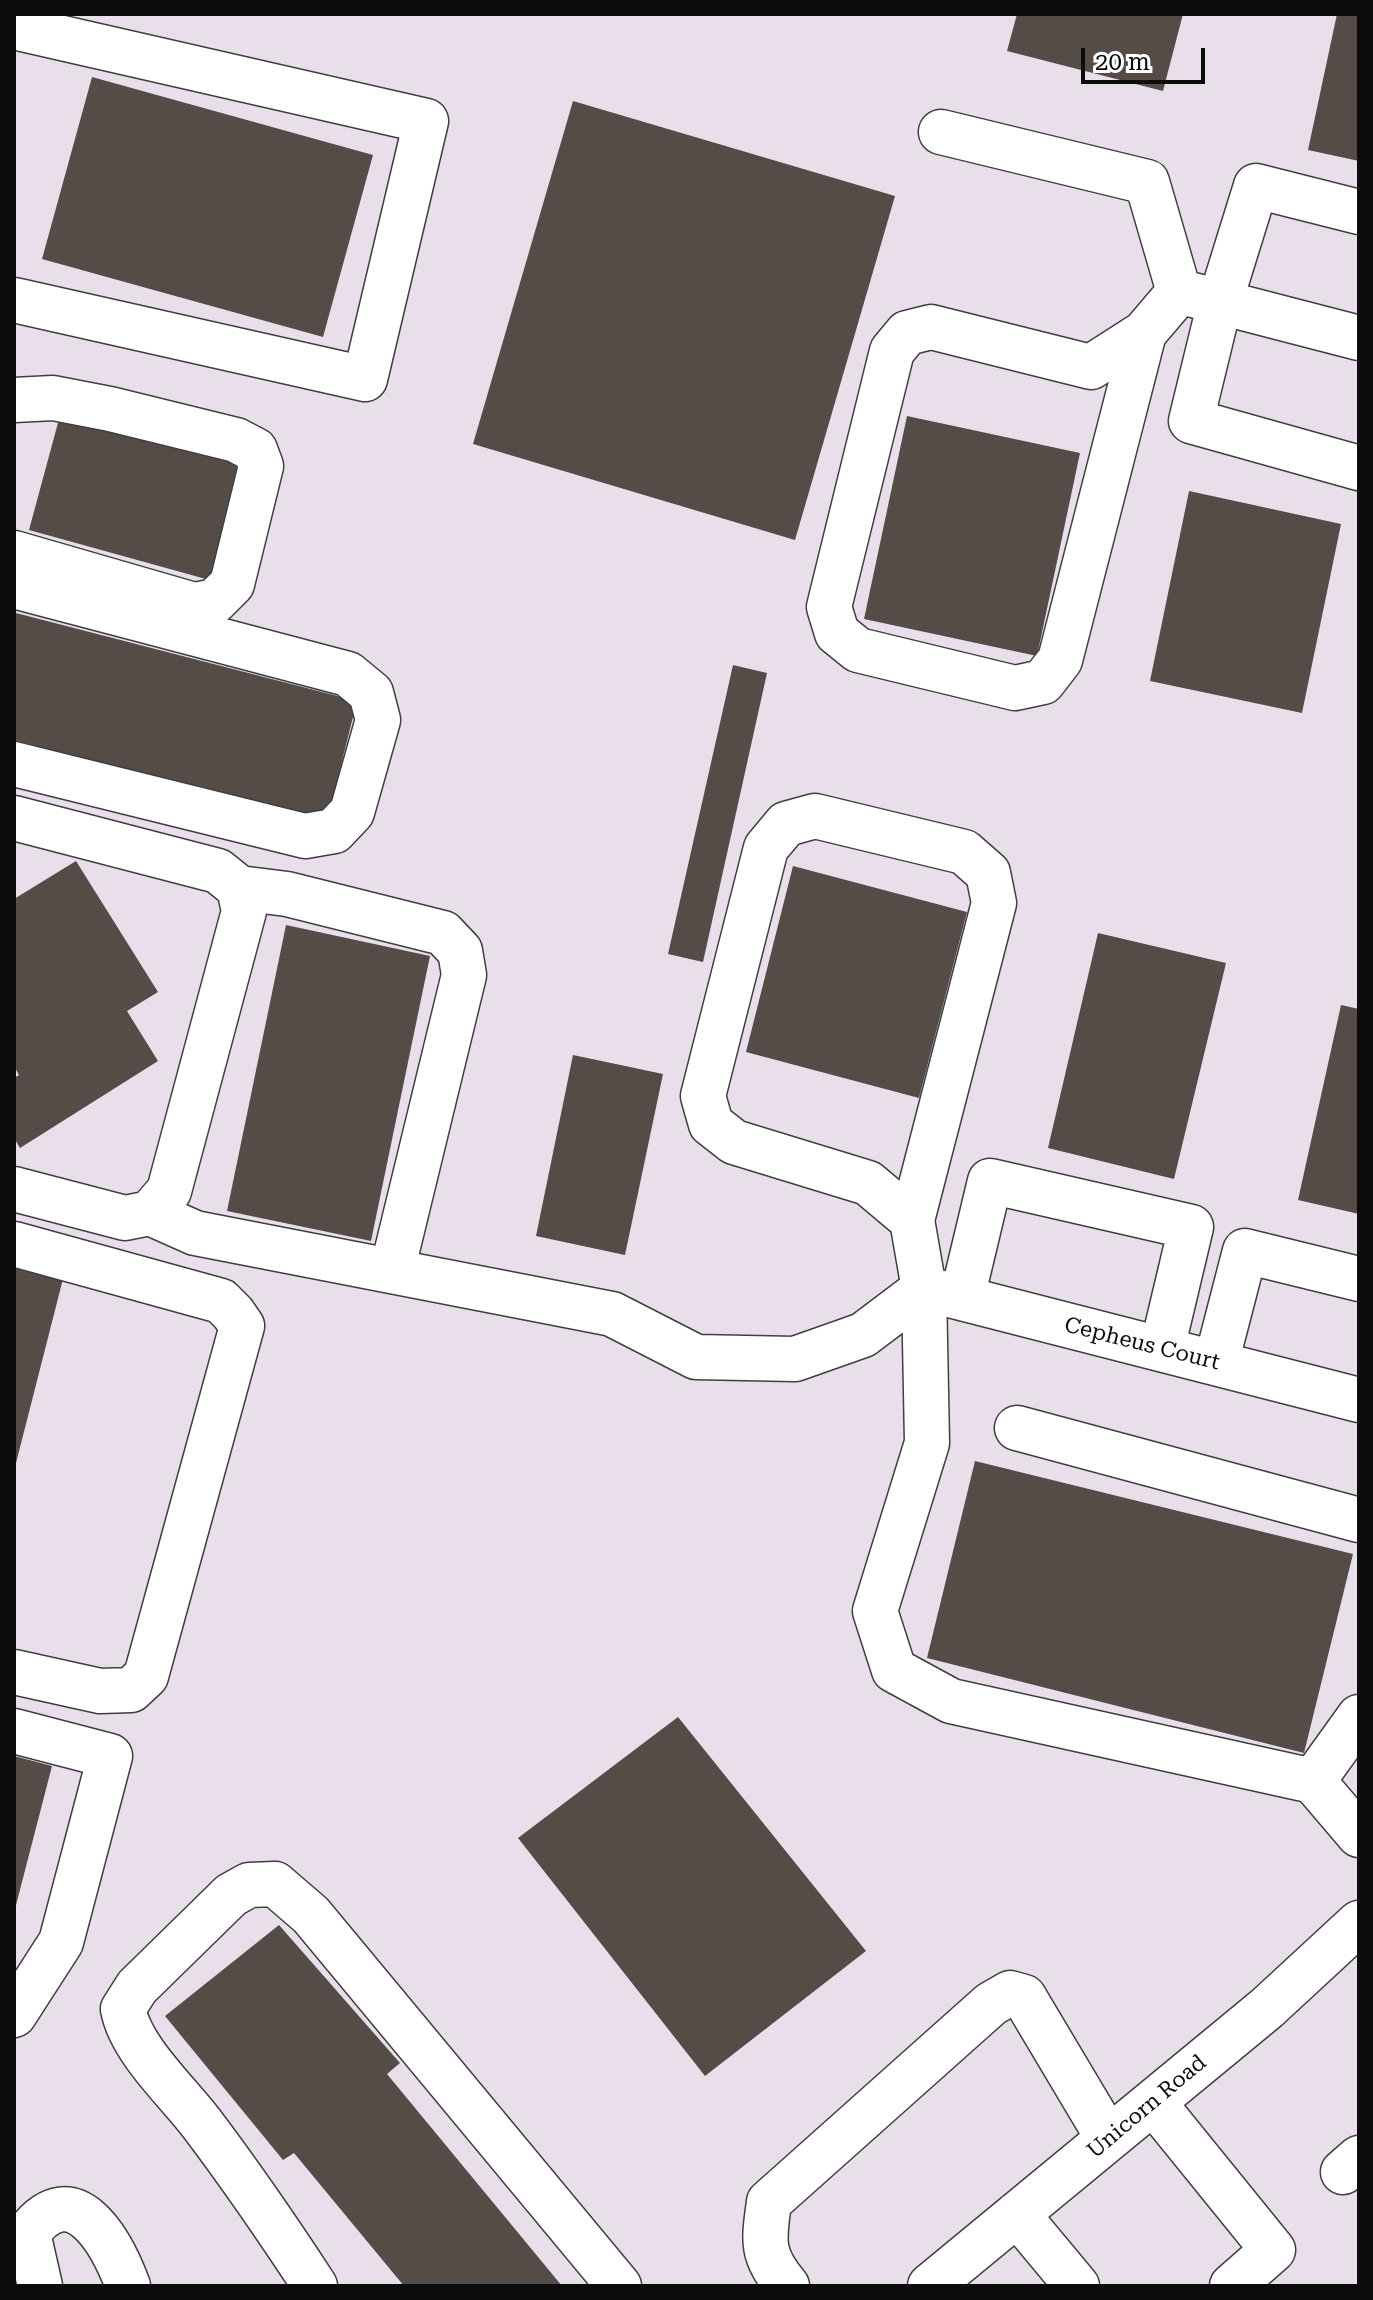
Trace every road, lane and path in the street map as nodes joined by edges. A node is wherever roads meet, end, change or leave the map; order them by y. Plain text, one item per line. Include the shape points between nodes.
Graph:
1 (15, 30) edge
2 (941, 132) dead end
3 (1359, 212) edge
4 (1200, 297) junction
5 (14, 300) edge
6 (1144, 333) junction
7 (1359, 338) edge
8 (14, 400) edge
9 (1359, 468) edge
10 (14, 553) edge
11 (14, 586) edge
12 (14, 764) edge
13 (14, 818) edge
14 (229, 879) junction
15 (14, 1189) edge
16 (137, 1215) junction
17 (912, 1220) junction
18 (14, 1244) edge
19 (392, 1271) junction
20 (1359, 1279) edge
21 (943, 1294) junction
22 (1162, 1349) junction
23 (1216, 1363) junction
24 (1359, 1400) edge
25 (1017, 1428) dead end
26 (1359, 1520) edge
27 (14, 1672) edge
28 (1359, 1717) edge
29 (14, 1731) edge
30 (1313, 1781) junction
31 (1359, 1835) edge
32 (1359, 1923) edge
33 (14, 2015) edge
34 (1153, 2102) junction
35 (1108, 2138) junction
36 (1017, 2214) junction
37 (40, 2286) edge
38 (128, 2286) edge
39 (315, 2286) edge
40 (619, 2286) edge
41 (787, 2286) edge
42 (930, 2286) edge
43 (1077, 2286) edge
44 (1232, 2286) edge

1 - 5 street via 426,121 365,379
2 - 4 street via 1147,182
3 - 4 street via 1256,186
4 - 6 street
4 - 7 street
4 - 9 street via 1191,421
6 - 6 street via 1091,367 931,327 907,333 892,351 829,607 837,633 858,650 1015,688 1043,682 1060,660
8 - 10 street via 53,398 236,440 255,450 261,466 232,584 215,601 194,605
11 - 12 street via 348,674 371,693 378,720 352,812 334,831 305,836
13 - 14 street
14 - 16 street via 244,911 169,1191
14 - 19 street via 443,933 460,951 464,975
15 - 16 street
16 - 19 street via 195,1233
17 - 17 street via 994,903 988,873 964,852 815,816 786,824 766,848 703,1096 711,1124 734,1142 868,1183
17 - 21 street
18 - 27 street via 221,1301 242,1326 146,1676 131,1690 100,1691
19 - 21 street via 612,1314 696,1357 795,1359 863,1335
20 - 23 street via 1245,1251
21 - 22 street, Cepheus Court
21 - 22 street via 990,1181 1191,1227
21 - 30 street via 927,1443 875,1611 894,1670 951,1701
22 - 23 street, Cepheus Court
23 - 24 street, Cepheus Court
25 - 26 street
28 - 30 street
29 - 33 street via 110,1756 61,1942
30 - 31 street
32 - 34 street, Unicorn Road
34 - 35 street, Unicorn Road
34 - 44 street via 1273,2250
35 - 36 street, Unicorn Road
35 - 41 street via 1024,1997 1010,1993 991,2004 769,2202 763,2244 772,2268
36 - 42 street, Unicorn Road
36 - 43 street
37 - 38 street via 28,2233 41,2216 64,2210 84,2214 102,2231
39 - 40 street via 230,2162 141,2047 123,2009 137,1987 231,1895 249,1885 275,1884 311,1915

